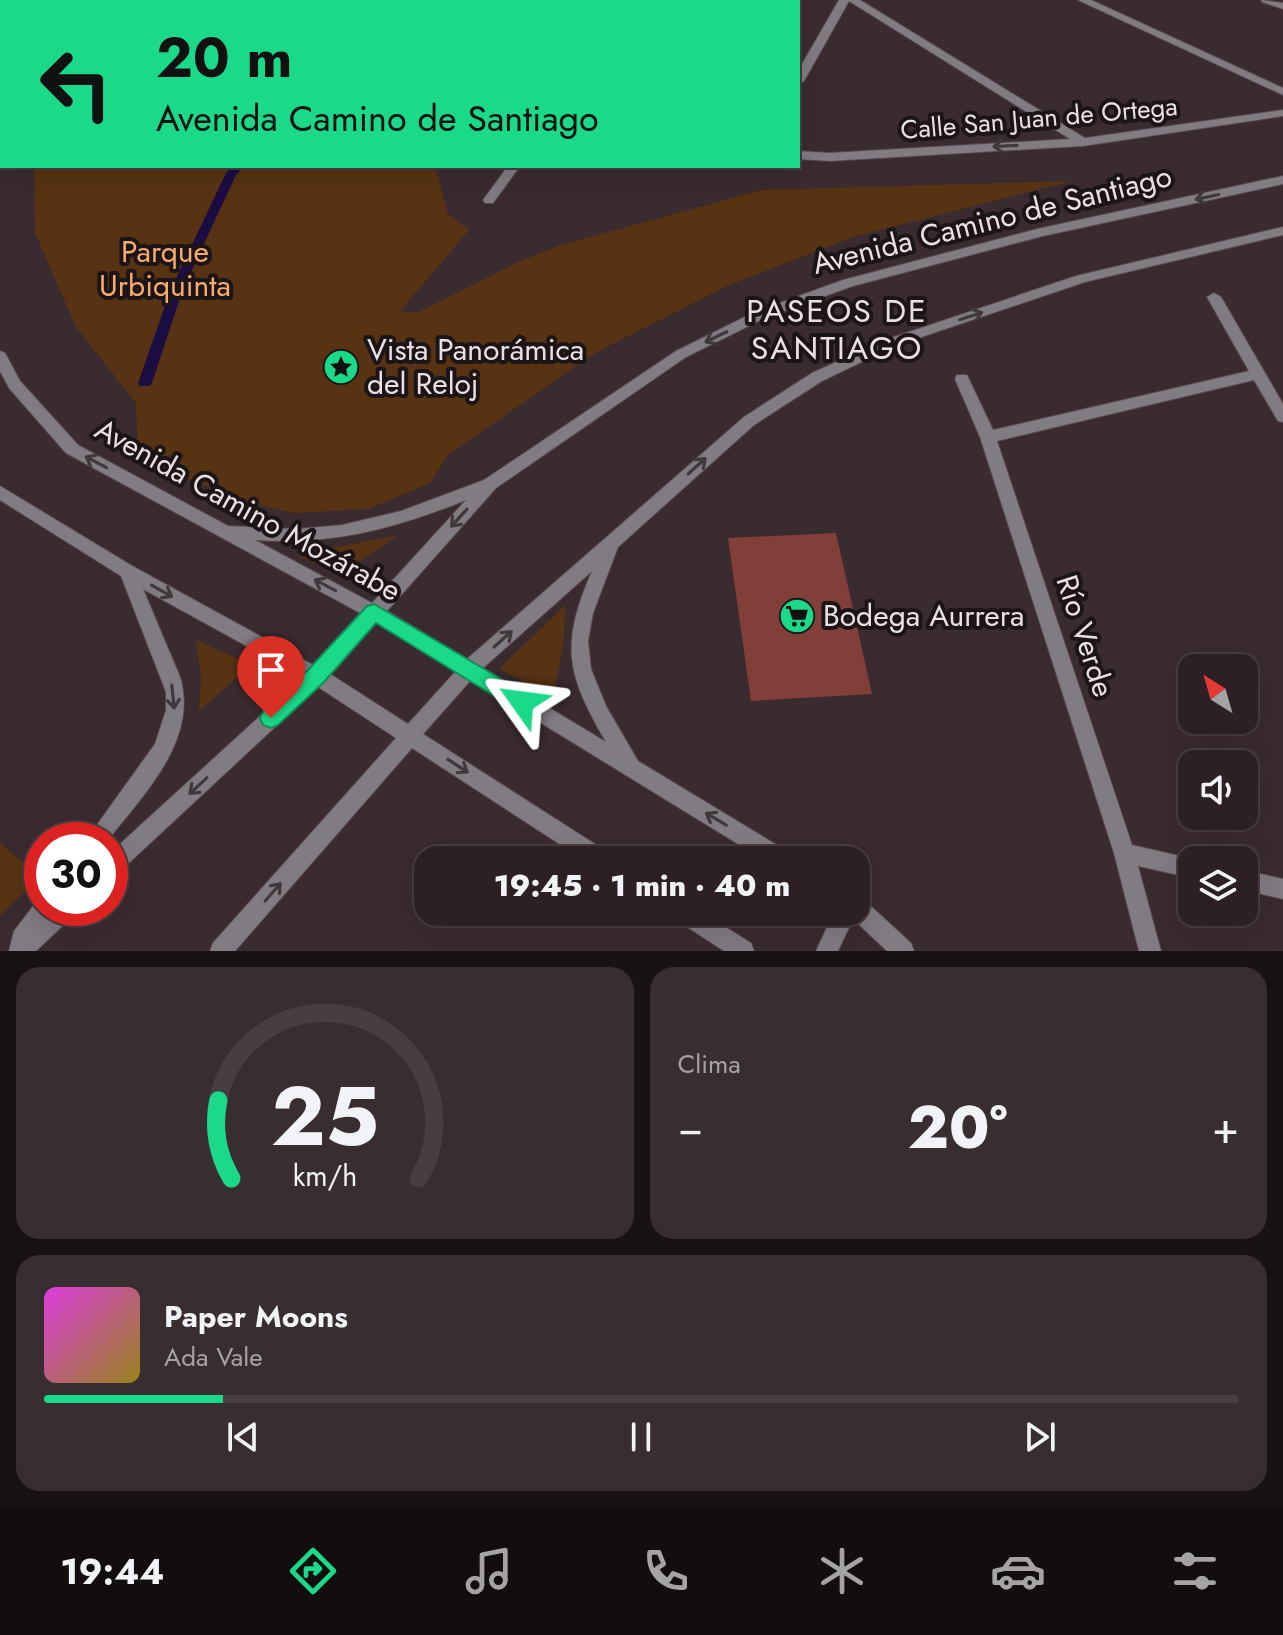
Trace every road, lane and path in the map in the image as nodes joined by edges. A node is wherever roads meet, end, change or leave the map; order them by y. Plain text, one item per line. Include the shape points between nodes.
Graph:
1 (844, 0) edge
2 (853, 0) edge
3 (1083, 0) edge
4 (1266, 0) edge
5 (1283, 6) edge
6 (800, 77) edge
7 (1283, 92) edge
8 (1283, 113) edge
9 (1083, 142) junction
10 (800, 155) edge
11 (513, 168) edge
12 (1283, 180) edge
13 (489, 200) dead end
14 (1283, 231) edge
15 (1214, 297) dead end
16 (0, 356) edge
17 (1258, 374) junction
18 (962, 379) dead end
19 (1283, 417) edge
20 (988, 437) junction
21 (490, 484) junction
22 (0, 492) edge
23 (225, 532) junction
24 (612, 542) junction
25 (128, 572) junction
26 (374, 612) junction
27 (468, 670) junction
28 (317, 676) junction
29 (410, 735) junction
30 (631, 768) junction
31 (109, 822) edge
32 (580, 846) edge
33 (760, 846) edge
34 (128, 850) edge
35 (1124, 853) junction
36 (1178, 865) edge
37 (1258, 883) edge
38 (1283, 889) edge
39 (870, 920) edge
40 (32, 926) edge
41 (47, 926) edge
42 (705, 926) edge
43 (839, 926) edge
44 (13, 951) edge
45 (20, 951) edge
46 (221, 951) edge
47 (743, 951) edge
48 (827, 951) edge
49 (903, 951) edge
50 (1150, 951) edge

1 - 6 street
2 - 9 street
3 - 7 street
4 - 5 street
8 - 9 street, Calle San Juan de Ortega
9 -> 10 street, Calle San Juan de Ortega
11 - 13 street
12 -> 21 street, Avenida Camino de Santiago via 1042,232 848,283 762,314 681,354
24 -> 14 street via 749,421 817,377 890,343 1081,279
15 - 17 street
23 -> 16 street, Avenida Camino Mozárabe via 72,449 14,384
17 - 19 street
17 - 20 street
18 - 20 street, Río Verde
20 - 35 street, Río Verde
21 - 23 street via 407,518 358,529 317,534
21 -> 26 street, Avenida Camino de Santiago
22 - 25 street
26 -> 23 street, Avenida Camino Mozárabe
27 -> 24 street
24 - 30 street via 582,620 578,652 586,687
25 -> 28 street
25 -> 31 street via 176,695 173,725 155,761
26 - 27 street, Avenida Camino Mozárabe
26 - 28 street, Avenida Camino de Santiago
27 - 29 street
27 - 30 street, Avenida Camino Mozárabe
28 - 29 street
28 -> 34 street, Avenida Camino de Santiago
29 -> 32 street
46 -> 29 street
33 -> 30 street, Avenida Camino Mozárabe
35 - 36 street
35 - 50 street, Río Verde
37 - 38 street
39 - 49 street
40 - 44 street
41 - 45 street
42 - 47 street
43 - 48 street

